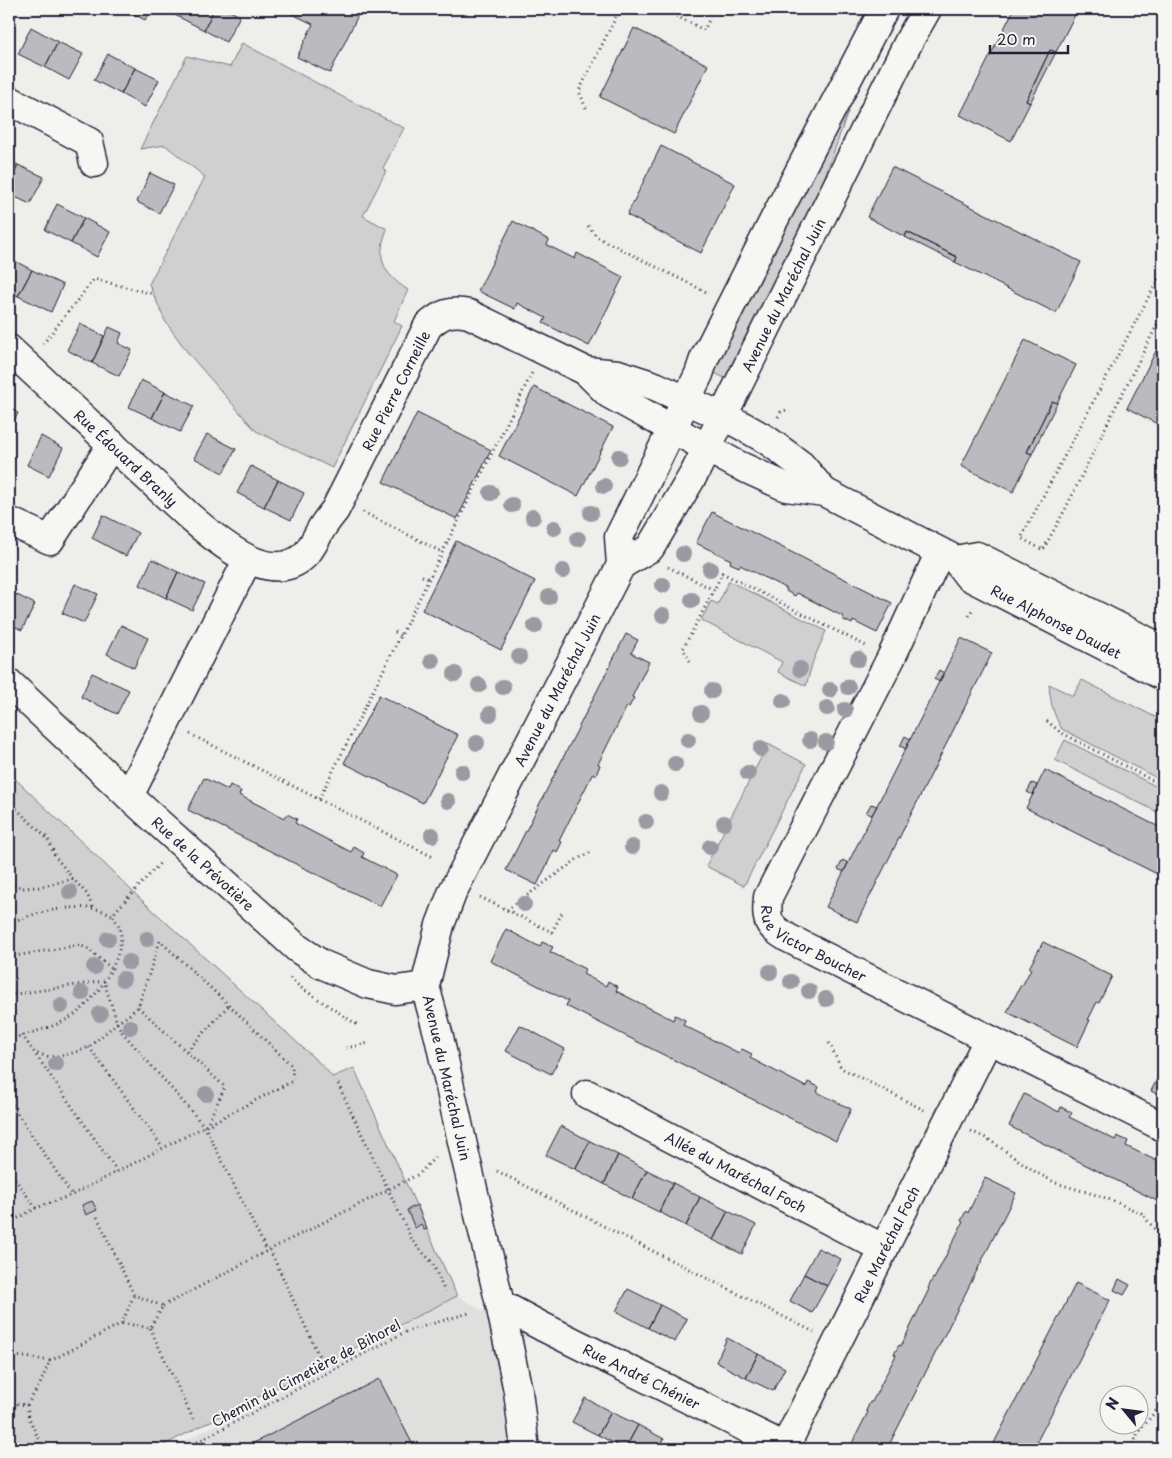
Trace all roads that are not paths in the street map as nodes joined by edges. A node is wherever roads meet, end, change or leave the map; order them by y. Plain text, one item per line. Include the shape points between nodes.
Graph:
1 (884, 9) edge
2 (927, 9) edge
3 (9, 100) edge
4 (94, 163) dead end
5 (18, 358) edge
6 (586, 371) junction
7 (686, 400) junction
8 (723, 417) junction
9 (673, 428) junction
10 (112, 444) junction
11 (708, 448) junction
12 (824, 492) junction
13 (11, 522) dead end
14 (948, 556) junction
15 (248, 559) junction
16 (621, 565) junction
17 (1163, 649) edge
18 (1163, 676) edge
19 (9, 683) edge
20 (1163, 694) edge
21 (129, 796) junction
22 (425, 986) junction
23 (988, 1040) junction
24 (588, 1094) dead end
25 (1163, 1127) edge
26 (884, 1249) junction
27 (500, 1304) junction
28 (784, 1448) edge
29 (526, 1449) edge

1 - 7 street via 775,218
2 - 8 street, Avenue du Maréchal Juin
3 - 4 street via 89,142
5 - 10 street, Rue Édouard Branly
6 - 7 street, Rue Pierre Corneille via 618,374
6 - 9 street, Rue Pierre Corneille via 609,394
6 - 15 street, Rue Pierre Corneille via 469,314 457,312 438,317 428,326 335,510 306,554 284,566 270,566
7 - 8 street, Rue Pierre Corneille
7 - 9 street
8 - 11 street, Avenue du Maréchal Juin
8 - 12 street, Rue Alphonse Daudet via 753,432 801,465
9 - 11 street, Rue Pierre Corneille
9 - 16 street via 619,537
10 - 13 street via 50,540
10 - 15 street, Rue Édouard Branly via 191,518 220,542
11 - 12 street, Rue Alphonse Daudet via 786,487
11 - 16 street, Avenue du Maréchal Juin via 650,548
12 - 14 street, Rue Alphonse Daudet
14 - 17 street, Rue Alphonse Daudet via 977,556
14 - 18 street, Rue Alphonse Daudet via 968,576
14 - 20 street via 970,596
14 - 23 street, Rue Victor Boucher via 890,658 768,898 767,910 768,921 788,938
15 - 21 street
16 - 22 street, Avenue du Maréchal Juin via 453,891 440,925
19 - 21 street, Rue de la Prévotière
21 - 22 street, Rue de la Prévotière via 276,930 321,964 368,984 396,990
22 - 27 street, Avenue du Maréchal Juin
23 - 25 street, Rue Victor Boucher
23 - 26 street, Rue Maréchal Foch
24 - 26 street, Allée du Maréchal Foch
26 - 28 street, Rue Maréchal Foch
27 - 28 street, Rue André Chénier
27 - 29 street, Avenue du Maréchal Juin

